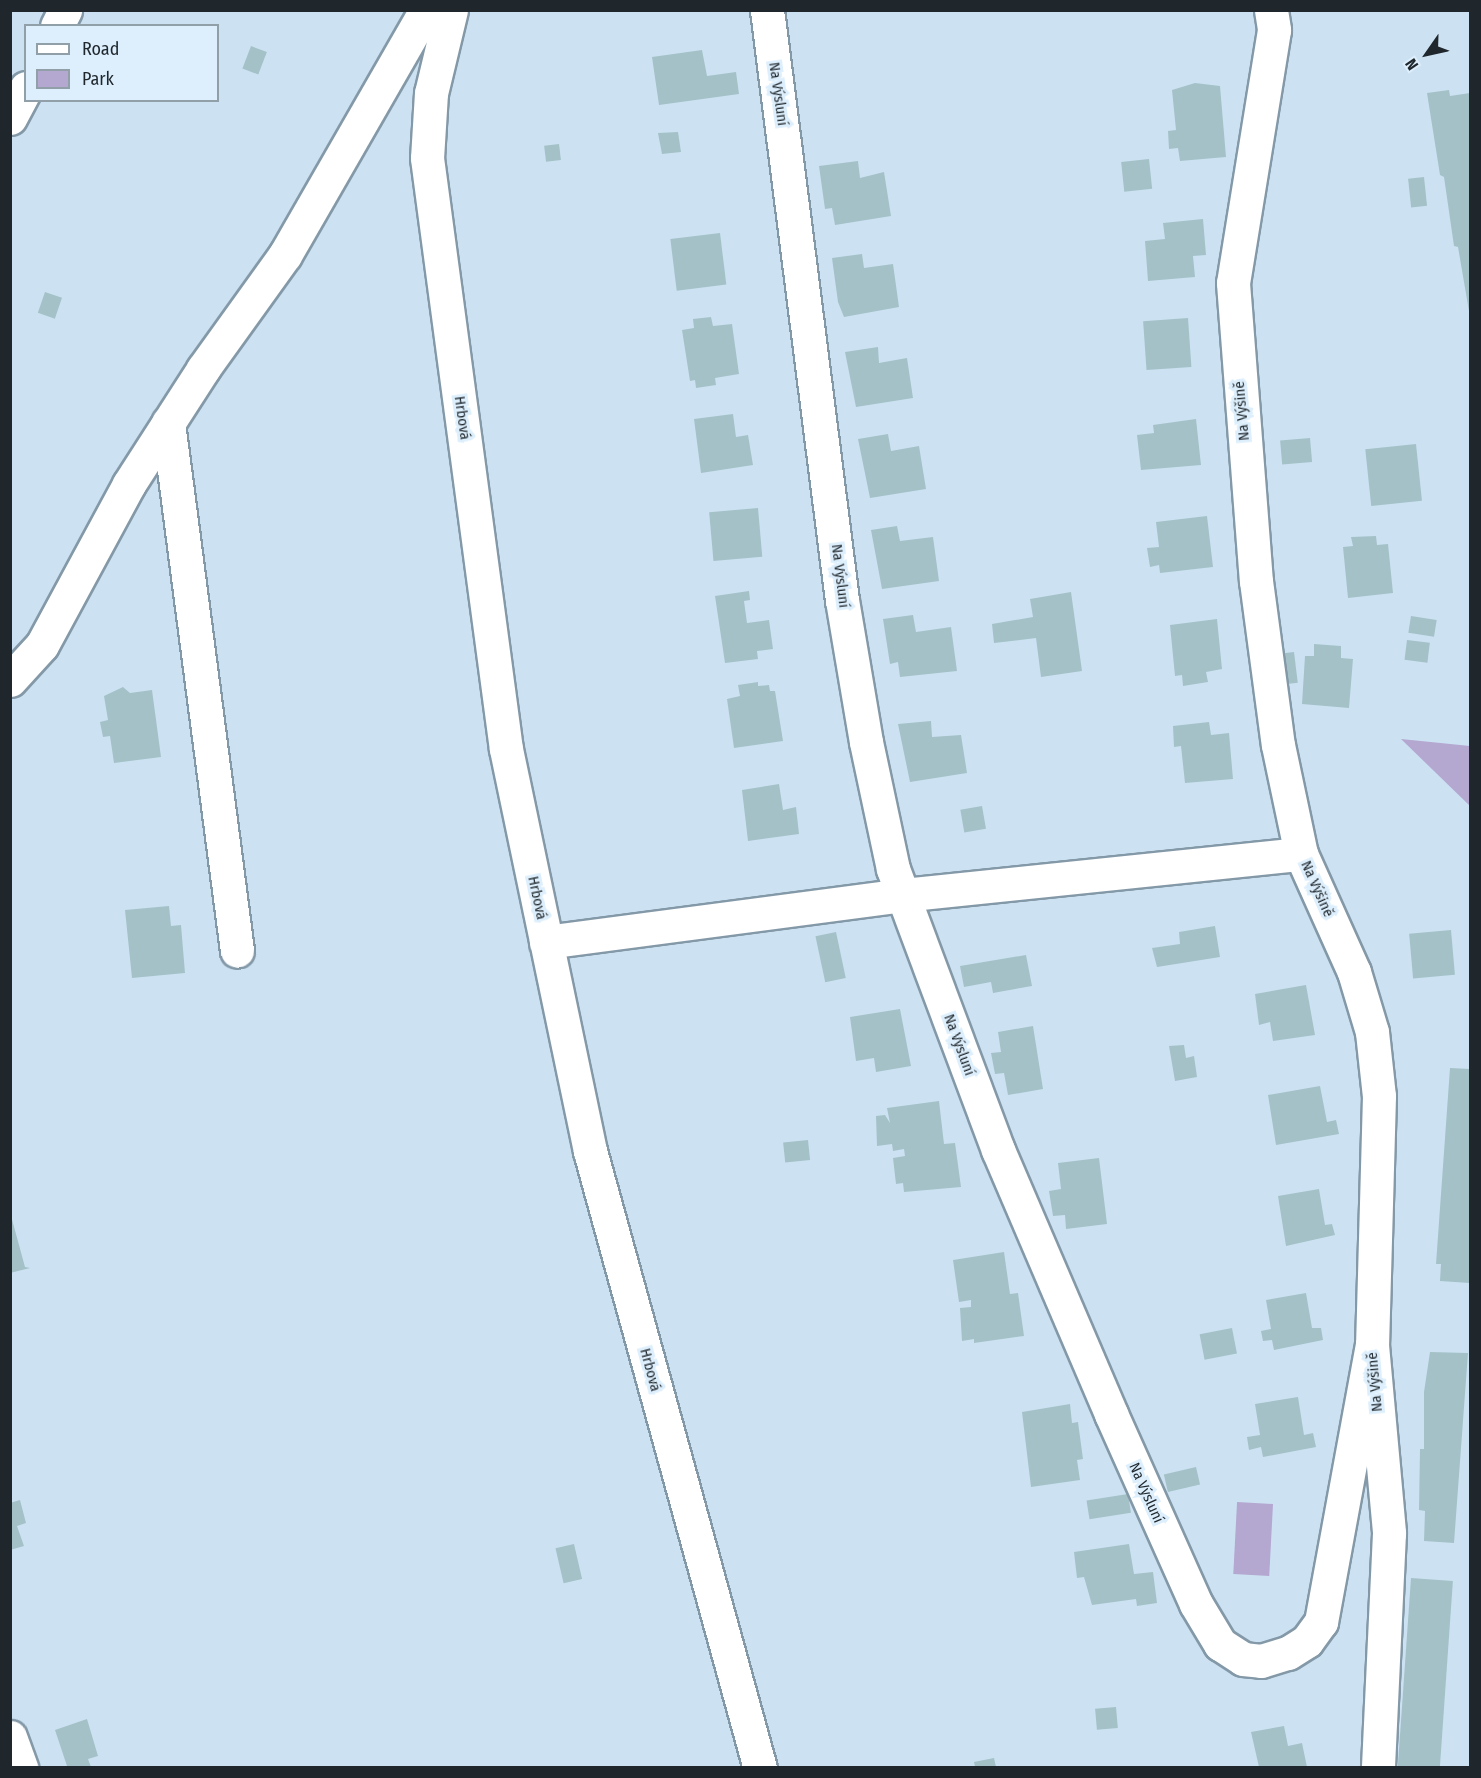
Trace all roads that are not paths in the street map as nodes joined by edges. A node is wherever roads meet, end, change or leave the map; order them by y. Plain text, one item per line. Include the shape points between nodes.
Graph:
1 (65, 10) edge
2 (426, 10) edge
3 (451, 10) edge
4 (767, 10) edge
5 (1271, 10) edge
6 (58, 24) edge
7 (24, 92) edge
8 (10, 118) edge
9 (168, 423) junction
10 (10, 680) edge
11 (1301, 854) junction
12 (903, 896) junction
13 (546, 942) junction
14 (237, 951) dead end
15 (1372, 1345) junction
16 (10, 1737) edge
17 (21, 1767) edge
18 (760, 1767) edge
19 (1378, 1767) edge

1 - 6 street
2 - 9 street via 285,255
3 - 13 street, Hrbová via 431,93 427,158 506,749
4 - 12 street, Na Výsluní via 842,600 866,742 893,869
5 - 11 street, Na Výšině via 1274,30 1233,283 1256,581 1278,745
7 - 8 street
9 - 10 street via 129,484 42,645
9 - 14 street
11 - 12 street
11 - 15 street, Na Výšině via 1354,972 1372,1032 1379,1096
12 - 13 street
12 - 15 street, Na Výsluní via 998,1150 1196,1604 1220,1644 1243,1659 1261,1661 1288,1653 1307,1641 1321,1622
13 - 18 street, Hrbová via 590,1151
15 - 19 street, Na Výšině via 1389,1533
16 - 17 street

